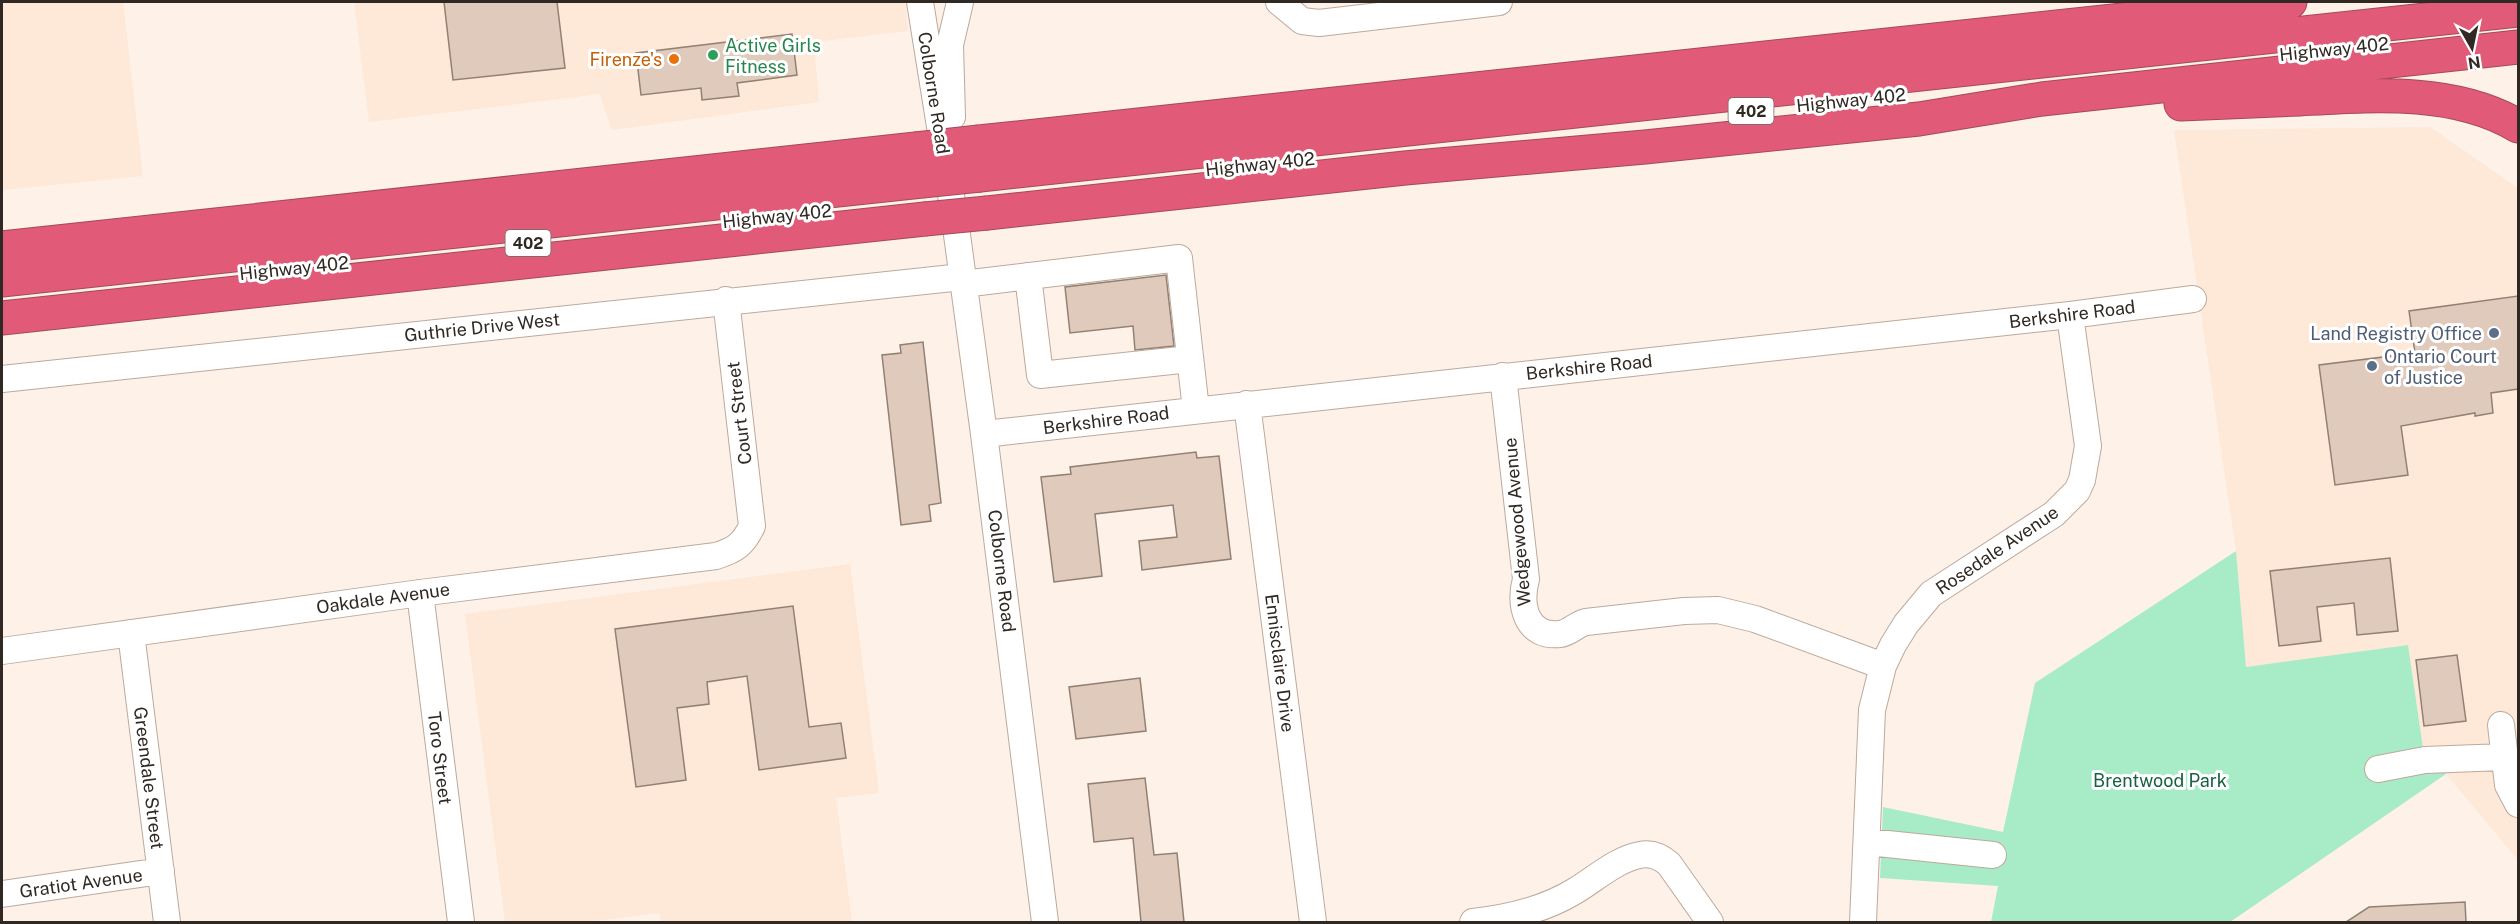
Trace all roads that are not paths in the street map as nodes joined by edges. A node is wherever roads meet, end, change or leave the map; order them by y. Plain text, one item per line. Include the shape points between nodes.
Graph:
1 (960, 2) edge
2 (1499, 2) edge
3 (2134, 2) edge
4 (2290, 2) edge
5 (921, 4) edge
6 (1285, 7) edge
7 (2518, 10) edge
8 (2518, 29) edge
9 (2518, 47) edge
10 (1803, 52) junction
11 (950, 63) junction
12 (1919, 118) junction
13 (2518, 126) edge
14 (984, 194) junction
15 (931, 205) junction
16 (2, 248) edge
17 (1028, 276) junction
18 (2, 280) edge
19 (962, 280) junction
20 (2193, 299) dead end
21 (2, 300) edge
22 (726, 300) junction
23 (2070, 315) junction
24 (2, 318) edge
25 (1190, 359) junction
26 (1503, 376) junction
27 (2, 379) edge
28 (1247, 404) junction
29 (1196, 410) junction
30 (984, 434) junction
31 (752, 526) joint
32 (420, 593) junction
33 (131, 633) junction
34 (2, 651) edge
35 (1883, 666) junction
36 (2500, 725) dead end
37 (2504, 756) junction
38 (2378, 769) dead end
39 (2518, 804) edge
40 (1868, 842) junction
41 (1993, 855) dead end
42 (161, 871) junction
43 (2, 894) edge
44 (167, 922) edge
45 (460, 922) edge
46 (1045, 922) edge
47 (1312, 922) edge
48 (1473, 922) edge
49 (1710, 922) edge
50 (1863, 922) edge

1 - 11 street, Colborne Road
2 - 6 street via 1319,22 1302,21
3 - 10 highway via 2028,13
4 - 10 highway
5 - 11 street via 943,30
5 - 15 street, Colborne Road
7 - 14 highway
8 - 14 highway, Highway 402 / 402
9 - 12 highway via 2042,99
10 - 16 highway, bridge
11 - 15 street, Colborne Road
12 - 13 highway via 2386,96 2431,99 2468,107
12 - 14 highway via 1405,168
14 - 15 highway, Highway 402 / 402
15 - 18 highway
15 - 19 street, Colborne Road
15 - 21 highway, Highway 402 / 402
15 - 24 highway
17 - 19 street, Guthrie Drive West
17 - 25 street via 1040,375
17 - 25 street, Guthrie Drive West via 1179,258
19 - 22 street, Guthrie Drive West
19 - 30 street, Colborne Road
20 - 23 street, Berkshire Road
22 - 27 street, Guthrie Drive West
22 - 31 street, Court Street
23 - 26 street, Berkshire Road
23 - 35 street, Rosedale Avenue via 2088,446 2077,490 2054,514 1931,594 1906,624
25 - 29 street
26 - 28 street, Berkshire Road
26 - 35 street, Wedgewood Avenue via 1526,579 1522,605 1535,627 1560,634 1586,622 1718,610 1755,619
28 - 29 street, Berkshire Road
28 - 47 street, Ennisclaire Drive
29 - 30 street, Berkshire Road
30 - 46 street, Colborne Road
31 - 32 street, Oakdale Avenue via 734,550 716,556
32 - 33 street, Oakdale Avenue
32 - 45 street, Toro Street
33 - 34 street, Oakdale Avenue
33 - 42 street, Greendale Street
35 - 40 street, Rosedale Avenue via 1872,710
36 - 37 street
37 - 38 street via 2425,760
37 - 39 street via 2508,785
40 - 41 street
40 - 50 street, Rosedale Avenue
42 - 43 street, Gratiot Avenue
42 - 44 street, Greendale Street
48 - 49 street via 1544,906 1643,854 1661,857 1669,864

